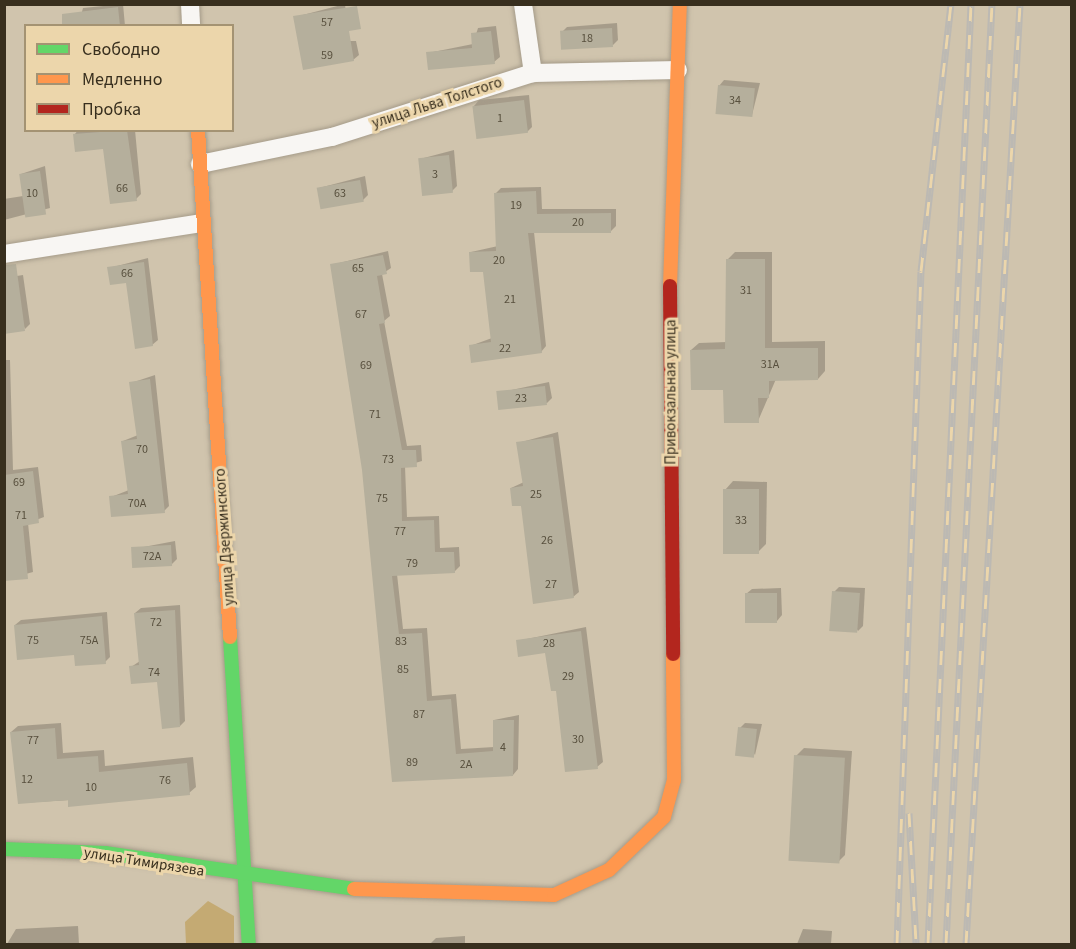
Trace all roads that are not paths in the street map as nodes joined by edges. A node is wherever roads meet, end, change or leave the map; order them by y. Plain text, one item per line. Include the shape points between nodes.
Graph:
1 (190, 4) edge
2 (523, 4) edge
3 (680, 4) edge
4 (191, 24) edge
5 (678, 70) junction
6 (533, 73) junction
7 (198, 132) edge
8 (200, 164) junction
9 (202, 223) junction
10 (4, 254) edge
11 (4, 849) edge
12 (248, 879) junction
13 (249, 945) edge

1 - 4 street
2 - 6 street
3 - 5 street, Привокзальная улица
5 - 6 street, улица Льва Толстого
5 - 12 street, Привокзальная улица via 669,217 674,780 664,817 609,870 554,895 343,890
6 - 8 street, улица Льва Толстого via 332,137
7 - 8 street, улица Дзержинского
8 - 9 street, улица Дзержинского
9 - 10 street
9 - 12 street, улица Дзержинского
11 - 12 street, улица Тимирязева via 105,853
12 - 13 street, улица Дзержинского

